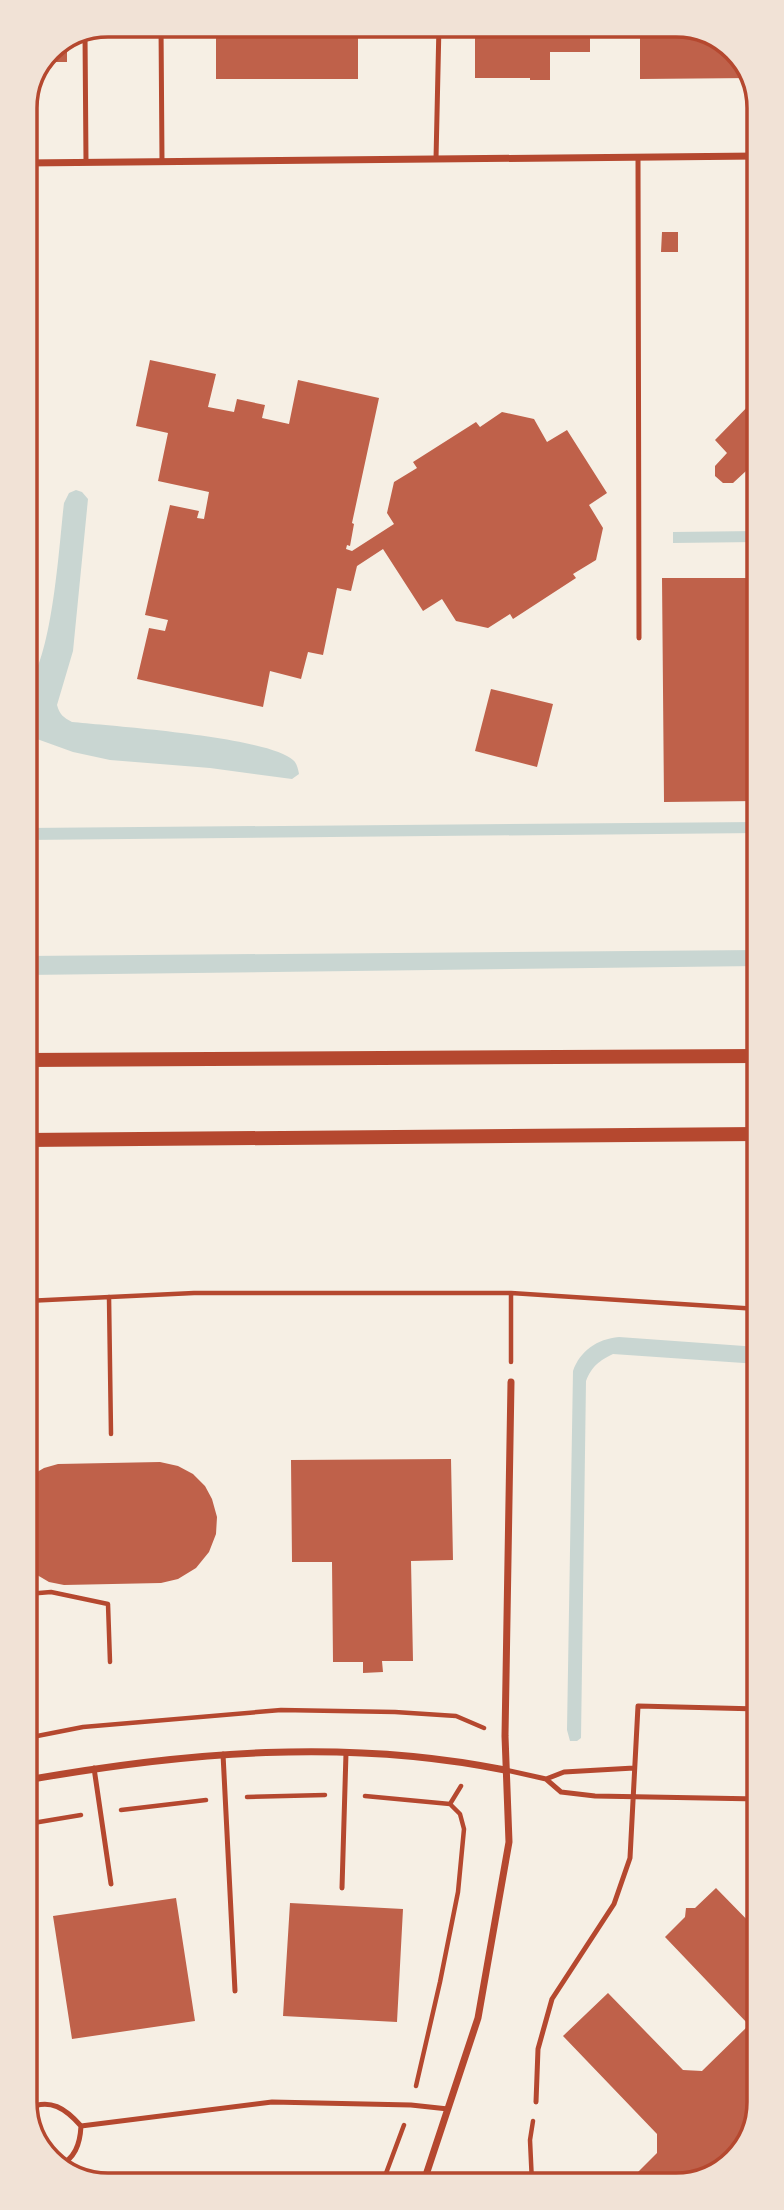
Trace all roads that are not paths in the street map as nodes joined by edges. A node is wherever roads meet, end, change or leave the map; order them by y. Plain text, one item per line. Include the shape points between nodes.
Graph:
1 (160, 37) edge
2 (439, 37) edge
3 (85, 41) edge
4 (747, 156) edge
5 (638, 157) junction
6 (436, 159) junction
7 (162, 161) junction
8 (86, 162) junction
9 (37, 163) edge
10 (639, 638) dead end
11 (747, 1056) edge
12 (37, 1060) edge
13 (747, 1134) edge
14 (37, 1140) edge
15 (511, 1382) road end
16 (747, 1709) edge
17 (346, 1753) junction
18 (223, 1754) junction
19 (94, 1768) junction
20 (634, 1768) junction
21 (505, 1770) junction
22 (37, 1778) edge
23 (546, 1779) junction
24 (632, 1798) junction
25 (747, 1799) edge
26 (111, 1884) dead end
27 (342, 1888) dead end
28 (235, 1991) dead end
29 (536, 2102) road end
30 (37, 2106) edge
31 (448, 2109) junction
32 (80, 2126) junction
33 (69, 2161) edge
34 (427, 2173) edge

1 - 7 lane
2 - 6 lane
3 - 8 lane
4 - 5 street
5 - 6 street
5 - 10 lane
6 - 7 street
7 - 8 street
8 - 9 street
11 - 12 main road
13 - 14 main road
15 - 21 street
16 - 20 lane via 638,1706
17 - 18 street
17 - 21 street
17 - 27 lane
18 - 19 street
18 - 28 lane
19 - 22 street
19 - 26 lane
20 - 23 lane via 564,1772
20 - 24 lane
21 - 23 lane
21 - 31 street via 509,1842 478,2018
23 - 24 lane via 561,1792
24 - 25 lane
24 - 29 lane via 630,1857 614,1904 552,1999 538,2049
30 - 32 lane via 65,2110
31 - 32 lane via 272,2102
31 - 34 street
32 - 33 lane via 80,2140

